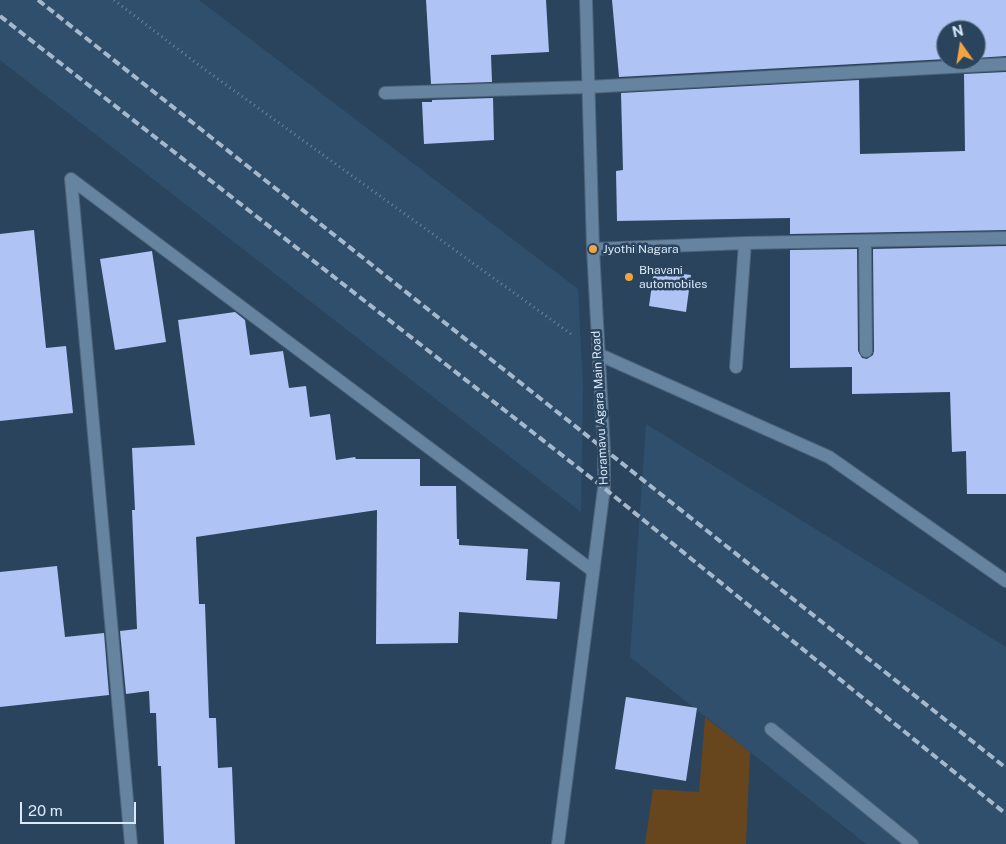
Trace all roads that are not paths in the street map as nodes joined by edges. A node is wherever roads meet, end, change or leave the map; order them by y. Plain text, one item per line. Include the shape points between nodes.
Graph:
1 (586, 0) edge
2 (1006, 64) edge
3 (588, 87) junction
4 (385, 93) dead end
5 (1006, 238) edge
6 (865, 241) junction
7 (746, 243) junction
8 (593, 249) junction
9 (866, 351) dead end
10 (598, 354) junction
11 (736, 367) dead end
12 (593, 571) junction
13 (1006, 582) edge
14 (771, 729) dead end
15 (131, 844) edge
16 (558, 844) edge
17 (912, 844) edge

1 - 3 street, Horamavu Agara Main Road
2 - 3 street
3 - 4 street
3 - 8 street, Horamavu Agara Main Road
5 - 6 street
6 - 7 street
6 - 9 street
7 - 8 street
7 - 11 street
8 - 10 street, Horamavu Agara Main Road
10 - 12 street, Horamavu Agara Main Road via 604,488
10 - 13 street via 828,457
12 - 15 street via 71,179
12 - 16 street, Horamavu Agara Main Road
14 - 17 street

